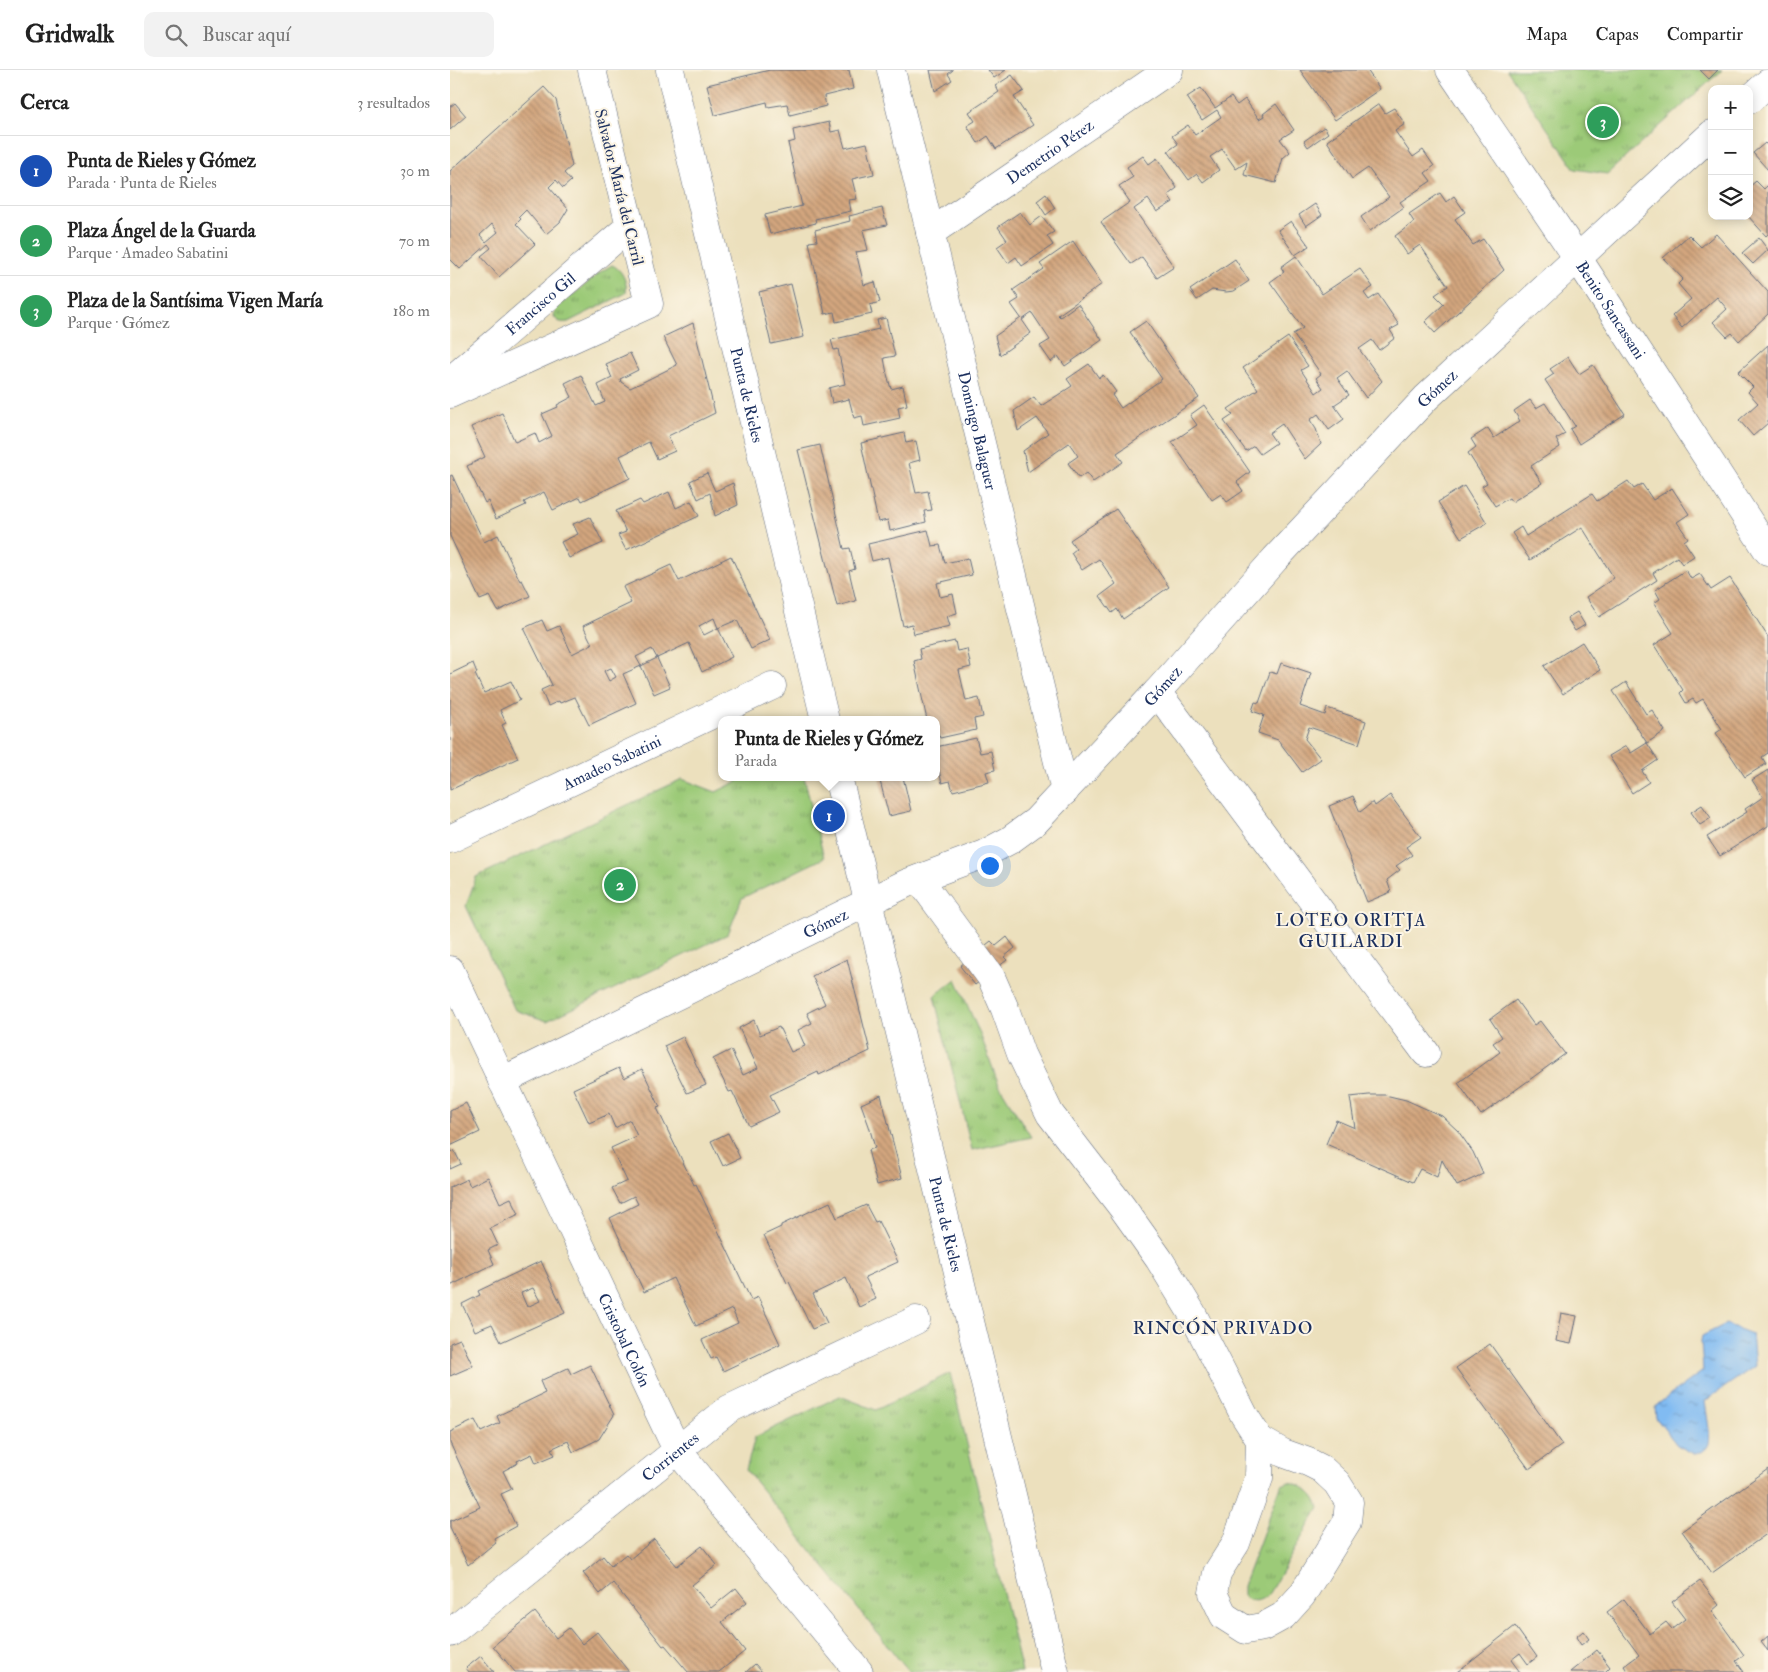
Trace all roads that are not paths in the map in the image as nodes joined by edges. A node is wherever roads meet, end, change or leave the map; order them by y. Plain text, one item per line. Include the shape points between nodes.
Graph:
1 (592, 70) edge
2 (670, 70) edge
3 (891, 70) edge
4 (1169, 70) edge
5 (1450, 70) edge
6 (1768, 83) edge
7 (1753, 96) edge
8 (1708, 138) edge
9 (630, 226) junction
10 (930, 233) junction
11 (1577, 257) junction
12 (649, 304) joint
13 (450, 381) edge
14 (450, 394) edge
15 (1768, 551) edge
16 (772, 686) dead end
17 (1157, 692) junction
18 (824, 716) edge
19 (839, 781) edge
20 (1064, 791) junction
21 (450, 839) edge
22 (919, 879) junction
23 (869, 901) junction
24 (450, 970) edge
25 (1426, 1053) dead end
26 (502, 1081) junction
27 (916, 1320) dead end
28 (1260, 1440) junction
29 (677, 1450) junction
30 (450, 1633) edge
31 (858, 1672) edge
32 (1055, 1672) edge

1 - 9 street, Salvador María del Carril
2 - 18 street, Punta de Rieles
3 - 10 street, Domingo Balaguer
4 - 10 street, Demetrio Pérez
5 - 11 street, Benito Sancassani
6 - 7 street
8 - 11 street, Gómez
9 - 12 street, Salvador María del Carril
9 - 13 street, Francisco Gil
10 - 20 street, Domingo Balaguer
11 - 15 street, Benito Sancassani
11 - 17 street, Gómez via 1426,398 1275,559
12 - 14 street, Francisco Gil
16 - 21 street, Amadeo Sabatini
17 - 20 street, Gómez
17 - 25 street
19 - 23 street, Punta de Rieles
20 - 22 street, Gómez via 1036,820 1010,840 956,866
22 - 23 street, Gómez
22 - 28 street via 991,977 1021,1054 1050,1114 1159,1259 1192,1313
23 - 26 street, Gómez
23 - 32 street, Punta de Rieles
24 - 26 street, Cristobal Colón
26 - 29 street, Cristobal Colón
27 - 29 street, Corrientes via 729,1409
28 - 28 street via 1259,1478 1236,1543 1217,1573 1213,1593 1224,1616 1246,1630 1263,1627 1283,1616 1302,1595 1347,1522 1349,1502 1337,1483 1322,1469 1283,1454
29 - 30 street, Corrientes
29 - 31 street, Cristobal Colón

